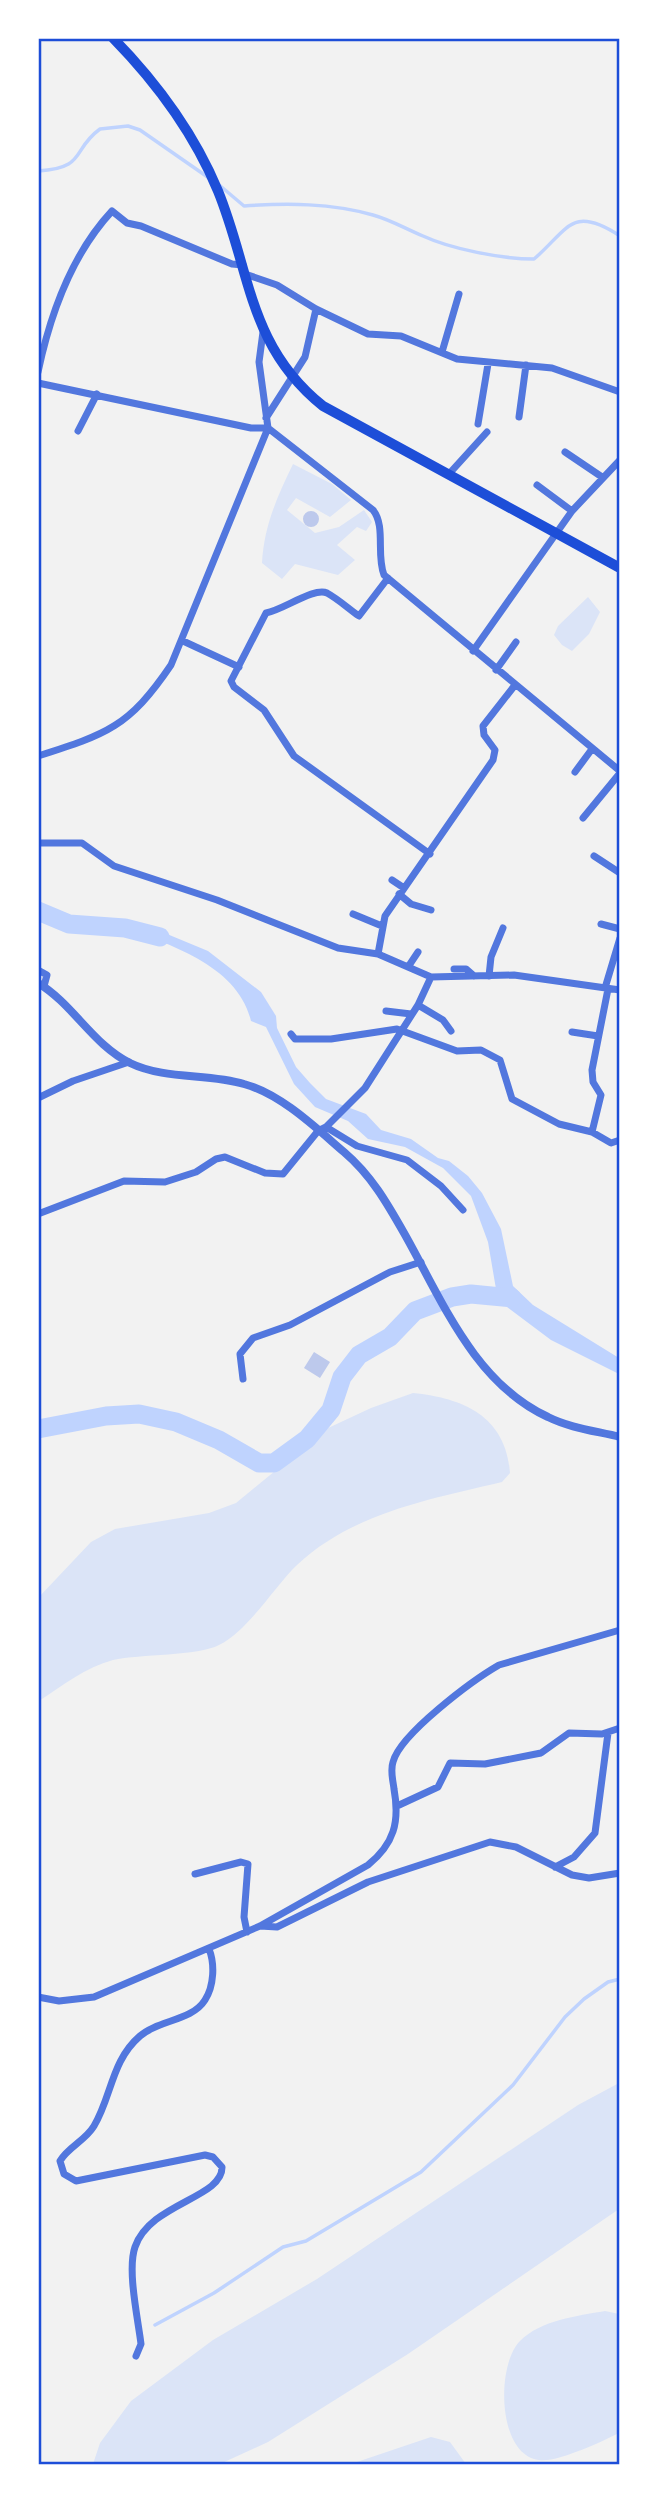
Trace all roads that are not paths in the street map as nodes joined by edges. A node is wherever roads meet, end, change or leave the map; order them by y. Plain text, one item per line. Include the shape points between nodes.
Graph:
1 (117, 40) edge
2 (244, 270) junction
3 (459, 293) dead end
4 (316, 309) junction
5 (263, 332) junction
6 (442, 352) junction
7 (488, 364) junction
8 (526, 365) junction
9 (38, 372) edge
10 (291, 377) junction
11 (38, 383) edge
12 (620, 392) edge
13 (97, 394) junction
14 (519, 417) dead end
15 (267, 418) junction
16 (478, 424) dead end
17 (268, 428) junction
18 (78, 431) dead end
19 (488, 432) dead end
20 (565, 452) dead end
21 (620, 460) edge
22 (448, 475) junction
23 (602, 477) junction
24 (537, 485) dead end
25 (572, 511) junction
26 (556, 534) junction
27 (620, 568) edge
28 (388, 578) junction
29 (183, 641) junction
30 (516, 642) dead end
31 (473, 651) junction
32 (239, 667) junction
33 (496, 670) junction
34 (515, 685) junction
35 (592, 749) junction
36 (38, 756) edge
37 (575, 772) dead end
38 (620, 772) edge
39 (583, 818) dead end
40 (38, 843) edge
41 (430, 854) junction
42 (594, 856) dead end
43 (620, 873) edge
44 (392, 880) dead end
45 (402, 891) junction
46 (431, 909) dead end
47 (353, 915) dead end
48 (601, 924) dead end
49 (382, 926) junction
50 (503, 928) dead end
51 (620, 929) edge
52 (620, 938) edge
53 (418, 952) dead end
54 (378, 954) junction
55 (408, 967) junction
56 (454, 969) dead end
57 (38, 970) edge
58 (474, 976) junction
59 (489, 976) junction
60 (431, 977) junction
61 (41, 985) edge
62 (606, 988) junction
63 (620, 990) edge
64 (418, 1005) junction
65 (386, 1011) dead end
66 (411, 1014) junction
67 (401, 1030) junction
68 (451, 1031) dead end
69 (572, 1032) dead end
70 (290, 1034) dead end
71 (598, 1036) junction
72 (129, 1062) junction
73 (38, 1098) edge
74 (324, 1128) junction
75 (592, 1132) junction
76 (620, 1140) edge
77 (463, 1210) dead end
78 (38, 1214) edge
79 (421, 1262) junction
80 (243, 1379) dead end
81 (620, 1437) edge
82 (620, 1630) edge
83 (620, 1728) edge
84 (608, 1733) junction
85 (397, 1807) junction
86 (555, 1867) junction
87 (620, 1873) edge
88 (195, 1874) dead end
89 (260, 1926) junction
90 (247, 1932) junction
91 (209, 1949) junction
92 (38, 1997) edge
93 (136, 2356) dead end

1 - 2 main road via 180,120 209,172
2 - 4 street
2 - 5 main road
2 - 9 street via 127,223 112,211 92,233 66,284
3 - 6 street
4 - 6 street via 368,334 401,336
4 - 10 street via 305,357
5 - 10 main road
5 - 15 street via 260,362
6 - 7 street
7 - 8 street
7 - 16 street
8 - 12 street via 552,368
8 - 14 street
10 - 15 street
10 - 22 main road via 323,406
11 - 13 street
13 - 17 street
13 - 18 street
15 - 17 street
17 - 28 street via 373,510 379,518 378,557
17 - 29 street
19 - 22 street
20 - 23 street
21 - 23 street
22 - 26 main road
23 - 25 street
24 - 25 street
25 - 26 street
26 - 27 main road
26 - 31 street
28 - 31 street
28 - 32 street via 359,616 326,592 315,591 284,609 266,613
29 - 32 street
29 - 36 street via 152,694 118,725 100,736
30 - 33 street
31 - 33 street
32 - 41 street via 231,681 234,687 264,710 295,756
33 - 34 street
34 - 35 street
34 - 41 street via 482,726 495,750 493,760
35 - 37 street
35 - 38 street
38 - 39 street
40 - 54 street via 82,843 114,866 338,948
41 - 45 street
42 - 43 street
44 - 45 street
45 - 46 street via 411,904
45 - 49 street
47 - 49 street
48 - 51 street
49 - 54 street
50 - 59 street
52 - 62 street
53 - 55 street
54 - 55 street
55 - 60 street
56 - 58 street via 466,969
57 - 61 street via 47,975
58 - 59 street
58 - 60 street
59 - 62 street via 514,975
60 - 64 street
61 - 72 street
62 - 63 street
62 - 71 street
64 - 66 street
64 - 68 street via 443,1020
65 - 66 street
66 - 67 street
67 - 70 street via 326,1040 295,1039
67 - 74 street via 354,1102
67 - 75 street via 457,1051 490,1053 500,1060 512,1099 559,1124
69 - 71 street
71 - 75 street via 592,1078 601,1105
72 - 73 street
72 - 74 street via 246,1084
74 - 77 street via 357,1146 407,1160
74 - 78 street via 278,1175 225,1157 165,1182 124,1181
74 - 79 street via 379,1189
75 - 76 street via 611,1143
79 - 80 street via 390,1272 290,1325 253,1338 240,1354
79 - 81 street via 491,1377 529,1407 562,1422
82 - 85 street via 512,1660 485,1673 418,1729 398,1752 392,1774
83 - 84 street
84 - 85 street via 574,1732 541,1753 485,1764 452,1762 438,1787
84 - 86 street via 595,1833 574,1857
85 - 89 street via 394,1833 381,1854
86 - 87 street via 589,1878
86 - 89 street via 503,1843 475,1844 448,1858 368,1882 277,1927
88 - 90 street via 248,1864
89 - 90 street
90 - 91 street
91 - 92 street via 94,1997 59,2001
91 - 93 street via 213,1967 202,2004 154,2026 131,2044 116,2068 93,2127 60,2161 64,2174 76,2181 199,2155 213,2157 222,2167 221,2177 210,2190 161,2214 138,2239 132,2257 141,2344

